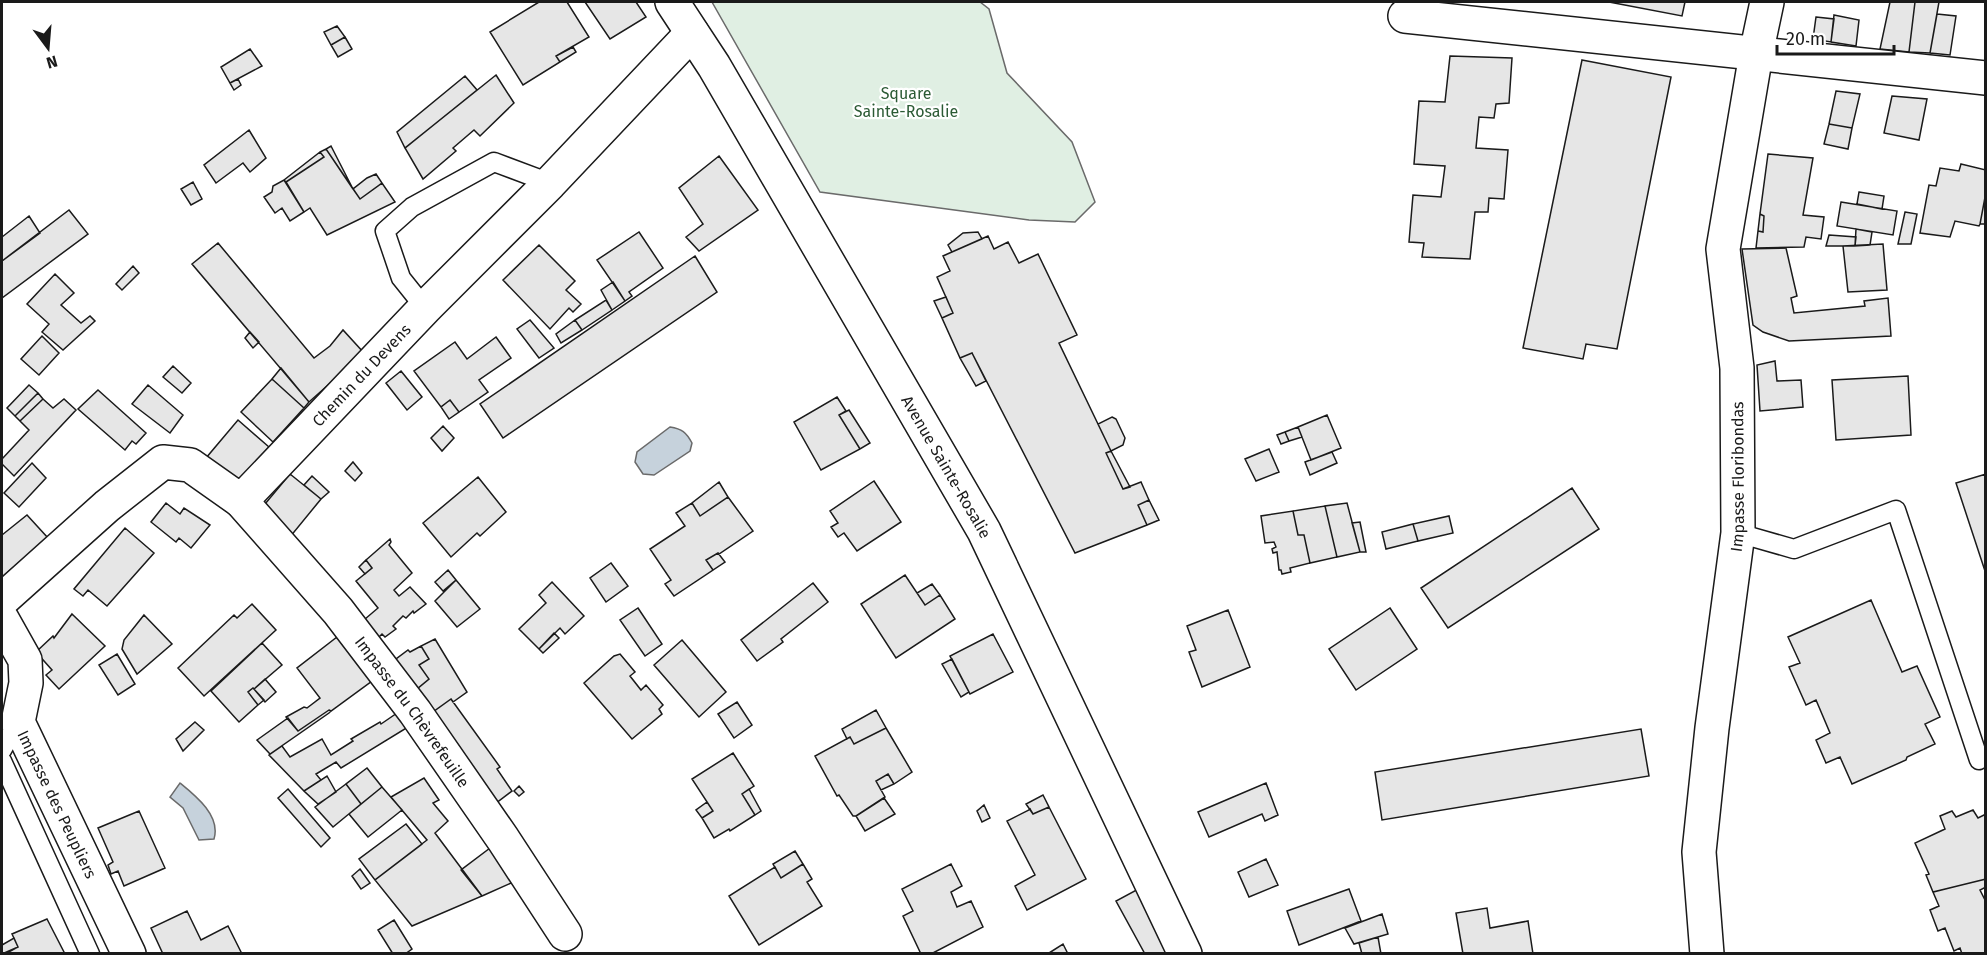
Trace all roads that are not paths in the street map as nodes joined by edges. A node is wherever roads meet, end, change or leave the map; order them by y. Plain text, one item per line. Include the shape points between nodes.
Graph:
1 (672, 2) edge
2 (1767, 2) edge
3 (1405, 16) dead end
4 (692, 33) junction
5 (1756, 54) junction
6 (1986, 78) edge
7 (550, 183) junction
8 (425, 308) junction
9 (241, 501) junction
10 (1738, 533) junction
11 (2, 600) edge
12 (2, 619) edge
13 (10, 736) edge
14 (1979, 760) dead end
15 (2, 761) edge
16 (565, 934) dead end
17 (90, 954) edge
18 (129, 954) edge
19 (1185, 954) edge
20 (1707, 954) edge

1 - 4 street, Avenue Sainte-Rosalie
2 - 5 street, Impasse Floribondas
3 - 5 street
4 - 7 street, Chemin du Devens
4 - 19 street, Avenue Sainte-Rosalie via 984,531
5 - 6 street
5 - 10 street, Impasse Floribondas via 1723,249 1737,368
7 - 8 street, Chemin du Devens
7 - 8 lane via 494,162 412,207 385,231 401,278
8 - 9 street, Chemin du Devens
9 - 11 street via 190,465 163,462 107,506
9 - 16 street, Impasse du Chèvrefeuille via 338,611 415,712
10 - 14 lane via 1794,549 1896,510
10 - 20 street, Impasse Floribondas via 1699,852
12 - 13 street, Impasse des Peupliers via 25,660 26,683
13 - 18 street, Impasse des Peupliers
15 - 17 lane

